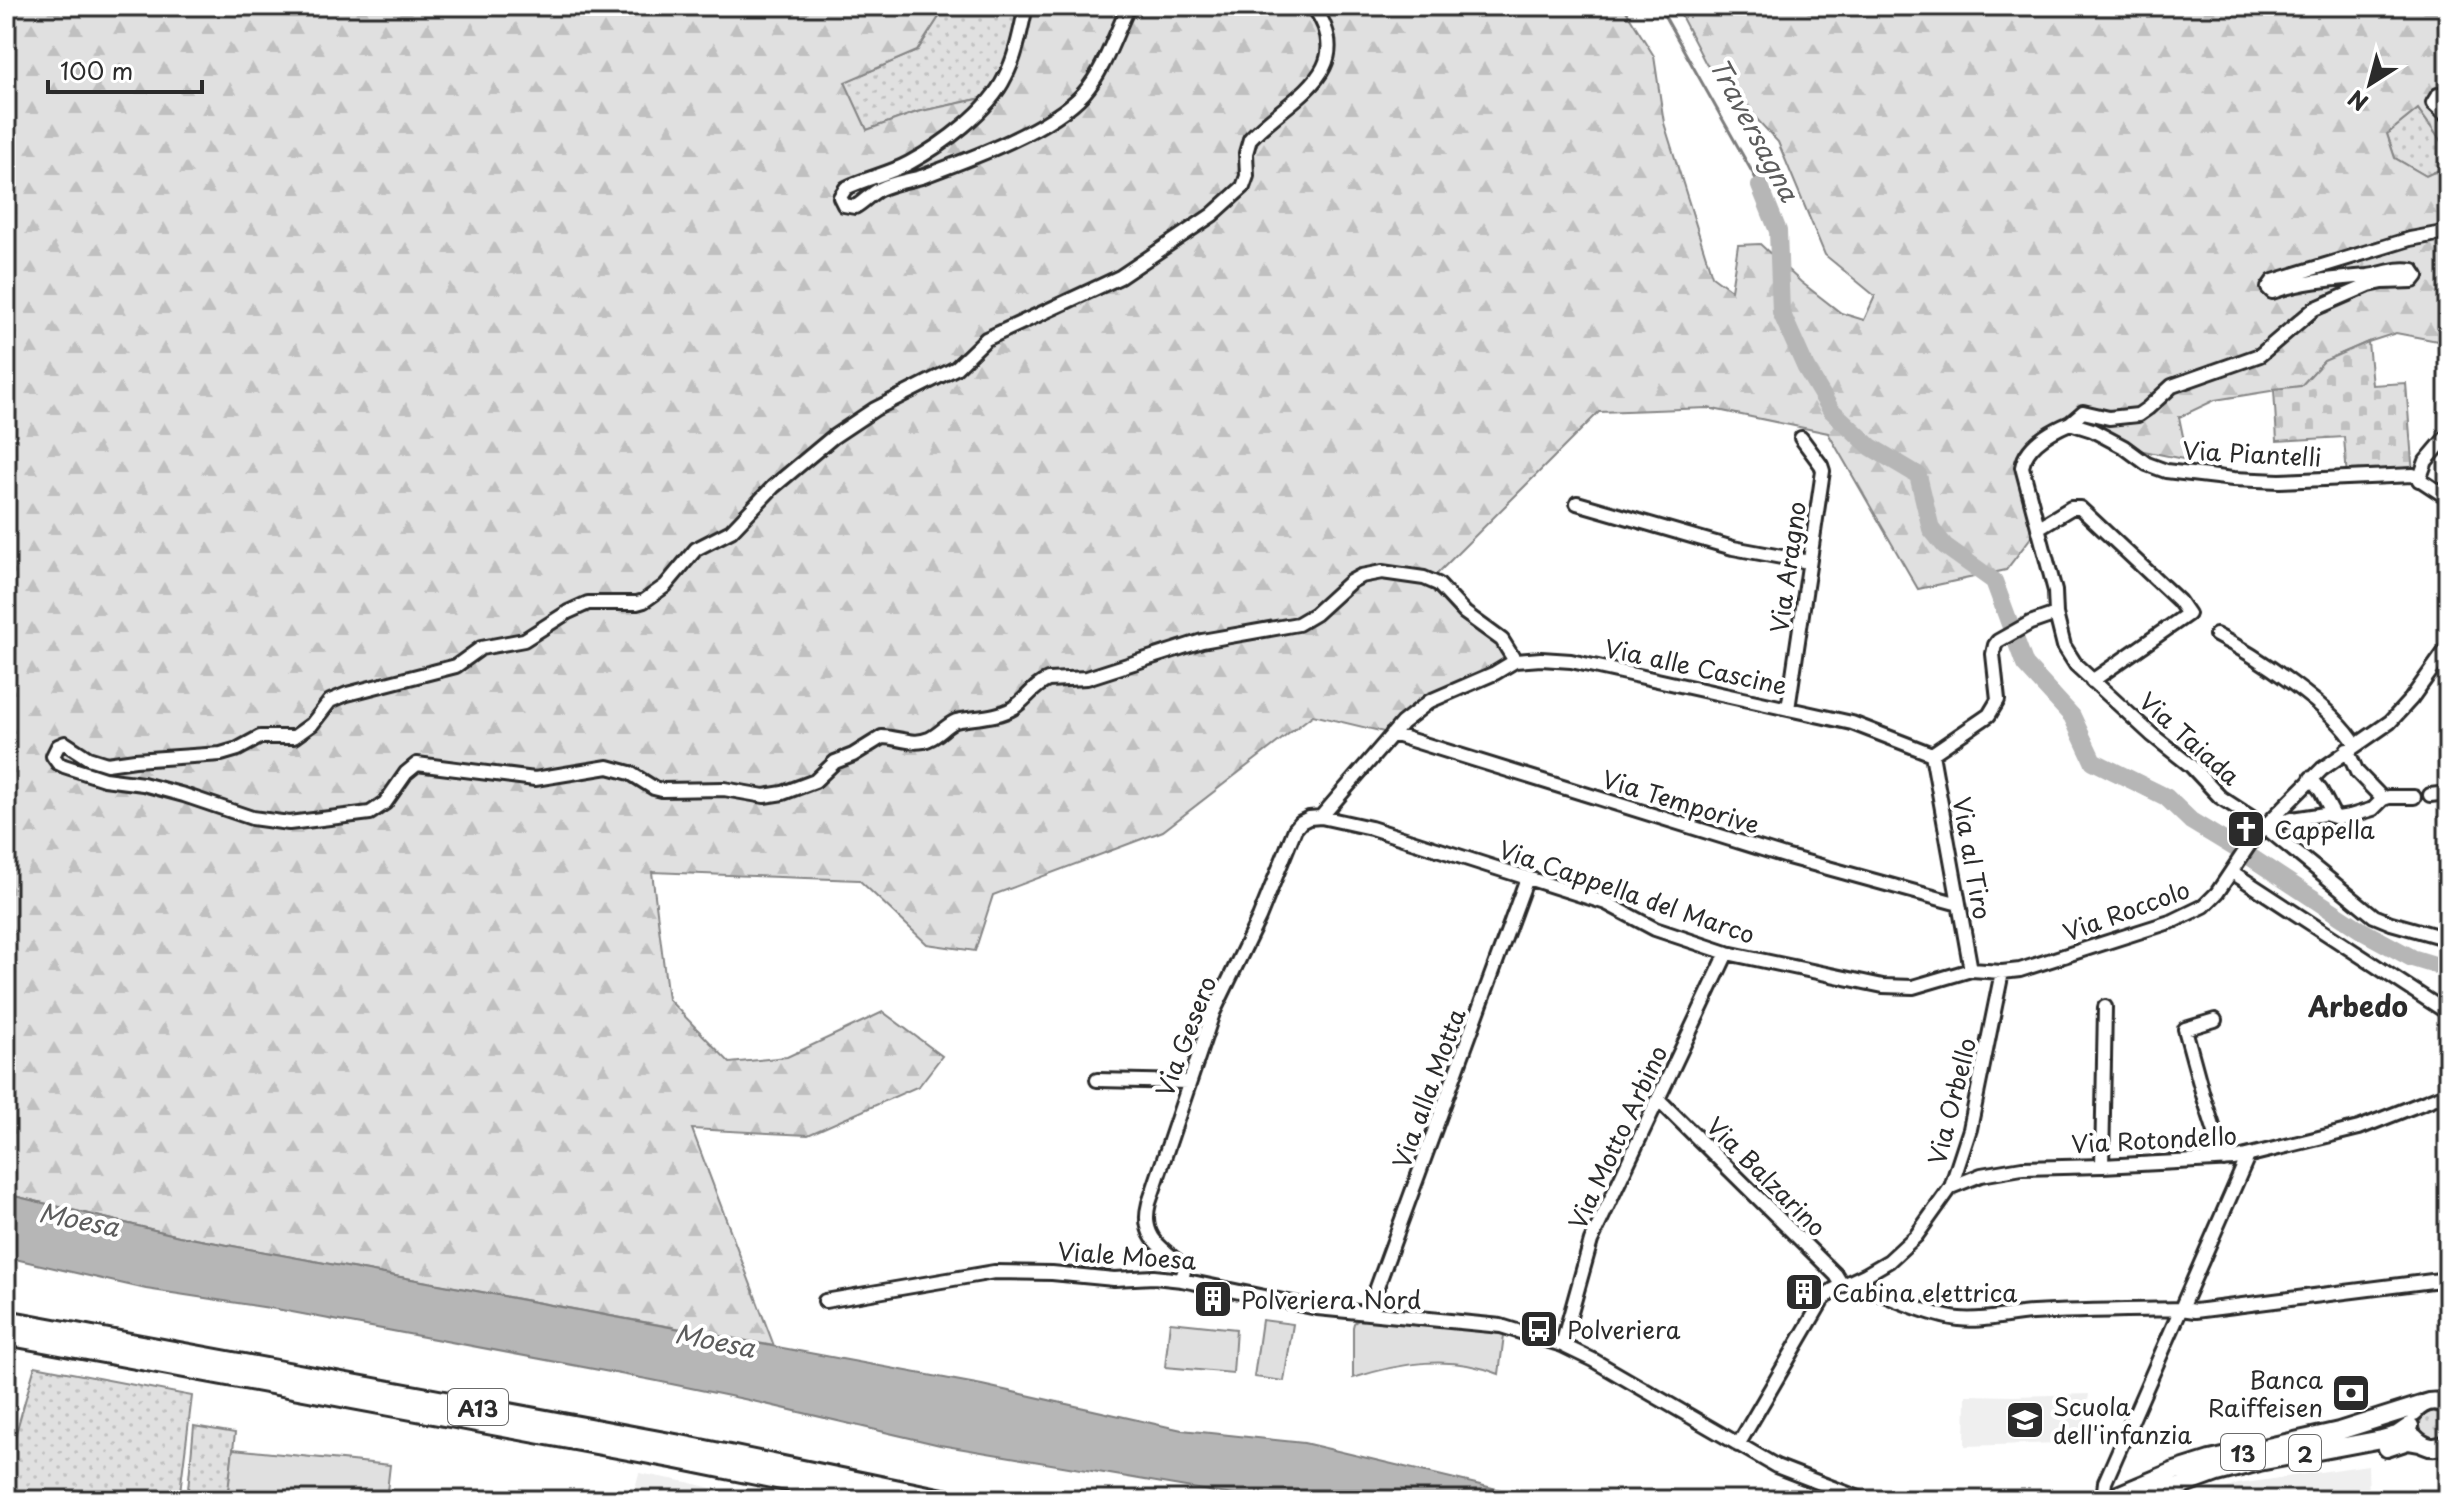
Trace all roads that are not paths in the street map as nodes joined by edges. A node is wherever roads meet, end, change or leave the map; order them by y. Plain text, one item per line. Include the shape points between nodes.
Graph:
1 (1026, 6) edge
2 (1129, 6) edge
3 (1313, 6) edge
4 (2448, 96) edge
5 (2448, 117) edge
6 (2448, 232) edge
7 (2070, 423) junction
8 (2448, 435) edge
9 (1801, 438) dead end
10 (2416, 478) junction
11 (2448, 498) edge
12 (1577, 503) dead end
13 (2038, 528) junction
14 (1809, 562) junction
15 (2056, 614) junction
16 (2216, 635) dead end
17 (2448, 647) edge
18 (1515, 661) junction
19 (2092, 681) junction
20 (1788, 709) junction
21 (1392, 734) junction
22 (2352, 747) junction
23 (1932, 754) junction
24 (2311, 778) junction
25 (2448, 793) edge
26 (2430, 795) dead end
27 (2414, 797) dead end
28 (2383, 799) junction
29 (2334, 816) junction
30 (1321, 817) junction
31 (2264, 827) junction
32 (2234, 869) junction
33 (1527, 878) junction
34 (1959, 904) junction
35 (2448, 939) edge
36 (1727, 953) junction
37 (1971, 970) junction
38 (2008, 972) junction
39 (2105, 1007) dead end
40 (2448, 1013) edge
41 (2215, 1020) dead end
42 (1097, 1080) dead end
43 (1189, 1082) junction
44 (2448, 1093) edge
45 (1658, 1099) junction
46 (2248, 1156) junction
47 (2224, 1160) junction
48 (2102, 1166) junction
49 (1951, 1187) junction
50 (1857, 1279) junction
51 (2448, 1279) edge
52 (1182, 1280) junction
53 (1842, 1285) junction
54 (825, 1301) dead end
55 (2181, 1309) junction
56 (1368, 1312) junction
57 (6, 1320) edge
58 (6, 1335) edge
59 (1562, 1345) junction
60 (2421, 1405) junction
61 (2447, 1405) edge
62 (2385, 1417) junction
63 (2410, 1424) junction
64 (2419, 1443) junction
65 (2448, 1443) edge
66 (1738, 1445) junction
67 (881, 1500) edge
68 (948, 1500) edge
69 (1864, 1500) edge
70 (2104, 1500) edge
71 (2143, 1500) edge
72 (2172, 1500) edge

1 - 2 street via 1007,74 974,116 909,163 846,188 840,197 844,205 855,207 883,187 990,149 1072,104 1097,73
3 - 18 street via 1327,38 1326,65 1317,80 1250,139 1247,176 1237,193 1120,277 986,339 947,374 875,409 833,437 731,531 696,549 665,586 644,601 580,606 524,640 481,648 456,666 347,694 330,701 294,737 260,737 221,754 119,763 97,763 65,743 53,756 58,763 104,779 143,784 252,818 289,823 378,809 417,764 535,779 608,767 662,790 724,789 773,796 815,781 835,762 882,737 919,742 956,721 1008,711 1048,680 1087,678 1202,641 1298,624 1350,582 1382,572 1438,584 1469,617 1502,640
4 - 5 street via 2438,95 2433,103
6 - 7 street via 2273,281 2268,288 2272,292 2299,283 2405,269 2417,276 2409,282 2369,285 2314,309 2260,355 2172,386 2138,415 2109,418 2083,412
7 - 10 street, Via Piantelli via 2166,471 2280,481
7 - 13 street, Via Taiada via 2029,449 2023,462
8 - 10 street
9 - 14 street, Via Aragno via 1823,471
10 - 11 street
12 - 14 street via 1733,548
13 - 15 street, Via Taiada
13 - 19 street via 2080,508 2188,614
14 - 20 street, Via Aragno
15 - 19 street, Via Taiada via 2067,652
15 - 23 street via 1998,641 1993,654 1995,706
16 - 22 street via 2277,672 2340,724
17 - 22 street, Via Roccolo via 2401,711
18 - 20 street, Via alle Cascine via 1571,661
18 - 21 street, Via alle Cascine via 1430,701
19 - 31 street, Via Taiada via 2220,797
20 - 23 street, Via alle Cascine via 1852,723
21 - 30 street, Via alle Cascine
21 - 34 street, Via Temporive via 1788,857
22 - 24 street, Via Roccolo
22 - 28 street via 2357,772
23 - 34 street, Via al Tiro
24 - 29 street
24 - 31 street, Via Roccolo
25 - 26 street
27 - 28 street
28 - 29 street via 2373,809
29 - 31 street via 2314,815
30 - 33 street, Via Cappella del Marco
30 - 43 street, Via Gesero via 1309,818 1295,829 1213,1013
31 - 32 street, Via Roccolo
31 - 35 street, Via Taiada via 2374,916
32 - 38 street, Via Roccolo via 2211,900 2187,915
32 - 40 street
33 - 36 street, Via Cappella del Marco via 1606,903 1655,929
33 - 56 street, Via alla Motta
34 - 37 street, Via al Tiro
36 - 37 street, Via Cappella del Marco via 1893,988 1922,986
36 - 45 street, Via Motto Arbino
37 - 38 street, Via Cappella del Marco
38 - 49 street, Via Orbello
39 - 48 street
41 - 47 street via 2185,1029
42 - 43 street
43 - 52 street, Via Gesero via 1145,1218 1154,1240 1185,1267
44 - 46 street, Via Rotondello via 2359,1128
45 - 53 street, Via Balzarino
45 - 59 street, Via Motto Arbino via 1591,1241
46 - 47 street, Via Rotondello
46 - 55 street
47 - 48 street, Via Rotondello
48 - 49 street, Via Rotondello via 2007,1170
49 - 50 street, Via Orbello via 1916,1236 1889,1261
50 - 53 street, Via Orbello
50 - 55 street via 1870,1289 1951,1319
51 - 55 street
52 - 54 street, Viale Moesa via 994,1272
52 - 56 street, Viale Moesa via 1317,1308
53 - 66 street, Via Orbello via 1815,1310
55 - 70 street via 2105,1482
56 - 59 street, Viale Moesa via 1491,1324
57 - 68 highway, A13 via 666,1442
58 - 67 highway, A13
59 - 66 street, Viale Moesa
60 - 61 main road
60 - 62 main road, 13
60 - 63 main road
62 - 63 main road
62 - 70 main road, 13 via 2210,1460
63 - 64 main road
63 - 71 main road, 2 via 2397,1435 2236,1468
64 - 65 main road via 2434,1448
64 - 72 main road, 2 via 2259,1471
66 - 69 street, Viale Moesa via 1776,1466

